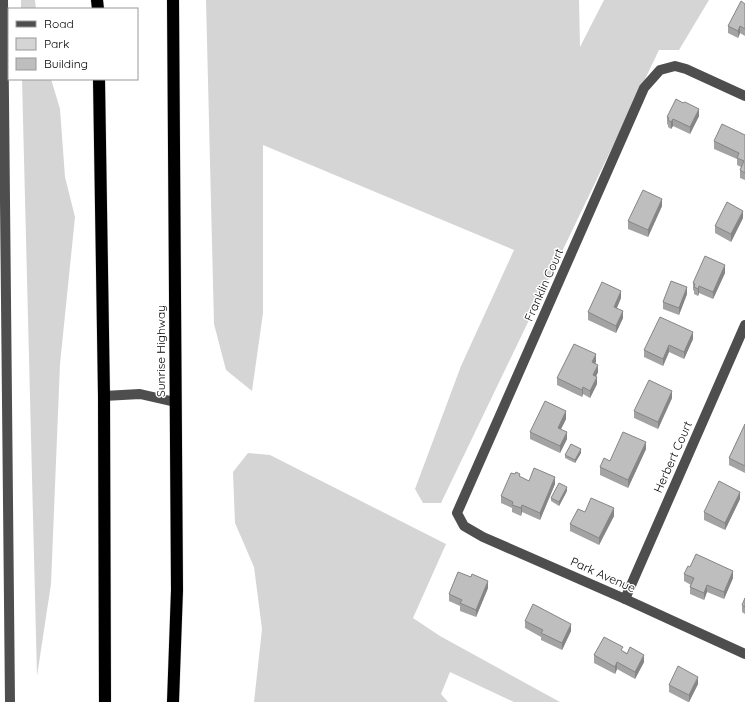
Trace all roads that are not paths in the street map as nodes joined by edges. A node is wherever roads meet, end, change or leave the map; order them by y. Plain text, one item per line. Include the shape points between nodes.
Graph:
1 (4, 0) edge
2 (173, 0) edge
3 (99, 80) edge
4 (745, 96) edge
5 (3, 318) edge
6 (745, 325) edge
7 (104, 396) junction
8 (175, 402) junction
9 (457, 513) joint
10 (625, 599) junction
11 (745, 654) edge
12 (10, 702) edge
13 (105, 702) edge
14 (173, 702) edge

1 - 5 street
2 - 8 highway, Sunrise Highway
3 - 7 highway
4 - 9 street, Franklin Court via 676,66 660,70 644,88
5 - 12 street
6 - 10 street, Herbert Court
7 - 8 street via 140,394
7 - 13 highway
8 - 14 highway, Sunrise Highway via 177,590
9 - 10 street, Park Avenue via 464,526 483,537
10 - 11 street, Park Avenue

